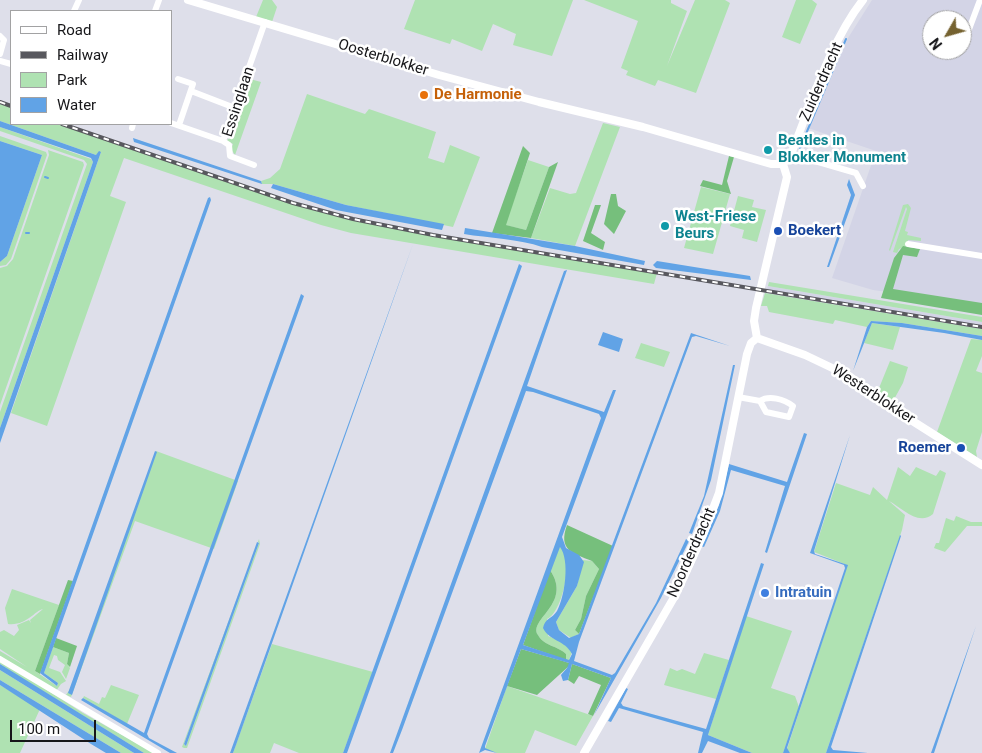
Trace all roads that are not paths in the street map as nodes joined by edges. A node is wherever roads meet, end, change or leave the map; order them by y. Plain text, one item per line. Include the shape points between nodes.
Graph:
1 (188, 0) edge
2 (863, 0) edge
3 (980, 0) edge
4 (972, 21) edge
5 (265, 22) junction
6 (0, 36) edge
7 (0, 54) edge
8 (178, 79) dead end
9 (191, 92) junction
10 (236, 108) junction
11 (172, 123) edge
12 (179, 125) junction
13 (224, 141) junction
14 (791, 154) junction
15 (783, 164) junction
16 (254, 165) dead end
17 (863, 186) dead end
18 (908, 244) dead end
19 (982, 256) edge
20 (757, 338) junction
21 (738, 397) junction
22 (760, 401) junction
23 (982, 465) edge
24 (0, 659) edge
25 (158, 753) edge
26 (584, 753) edge

1 - 5 street, Oosterblokker
2 - 14 street, Zuiderdracht via 829,60
3 - 4 street
5 - 10 street, Essinglaan
5 - 15 street, Oosterblokker via 512,95 643,127 771,164
6 - 7 street via 4,40
8 - 9 street via 193,84
9 - 10 street
9 - 12 street
10 - 13 street, Essinglaan
11 - 12 street
12 - 13 street
13 - 16 street, Essinglaan via 229,145 230,156
14 - 15 street, Zuiderdracht
14 - 17 street via 856,173
15 - 20 street via 787,177 756,308
18 - 19 street
20 - 21 street, Noorderdracht via 746,354
20 - 23 street, Westerblokker via 805,355 849,376
21 - 22 street
21 - 26 street, Noorderdracht via 719,493 703,535 676,594
22 - 22 street via 766,412 789,417 793,406 770,398
24 - 25 street

